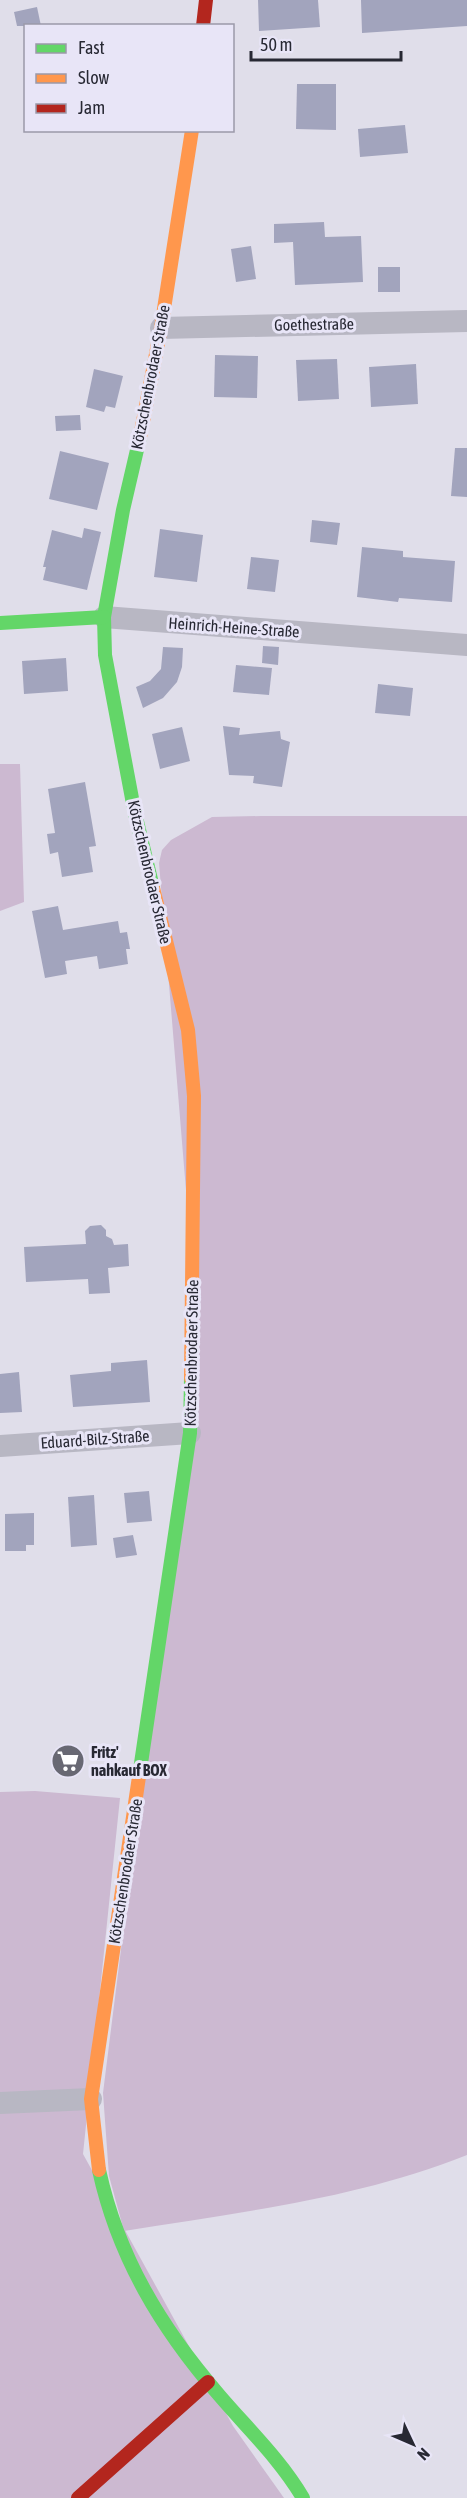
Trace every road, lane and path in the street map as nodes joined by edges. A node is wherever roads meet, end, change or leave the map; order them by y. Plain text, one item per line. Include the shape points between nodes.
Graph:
1 (206, 0) edge
2 (203, 24) edge
3 (192, 132) edge
4 (467, 321) edge
5 (160, 328) junction
6 (104, 617) junction
7 (0, 623) edge
8 (467, 645) edge
9 (190, 1433) junction
10 (0, 1446) edge
11 (91, 2099) junction
12 (0, 2103) edge
13 (208, 2382) junction
14 (78, 2498) edge
15 (303, 2498) edge

1 - 2 street
3 - 5 street, Kötzschenbrodaer Straße
4 - 5 street, Goethestraße
5 - 6 street, Kötzschenbrodaer Straße
6 - 7 street, Heinrich-Heine-Straße
6 - 8 street, Heinrich-Heine-Straße
6 - 9 street, Kötzschenbrodaer Straße via 105,655 134,809 188,1030 194,1096
9 - 10 street, Eduard-Bilz-Straße
9 - 11 street, Kötzschenbrodaer Straße
11 - 12 street
11 - 13 street, Kötzschenbrodaer Straße via 98,2166 113,2229 132,2275 157,2316
13 - 14 street
13 - 15 street, Kötzschenbrodaer Straße via 281,2466

